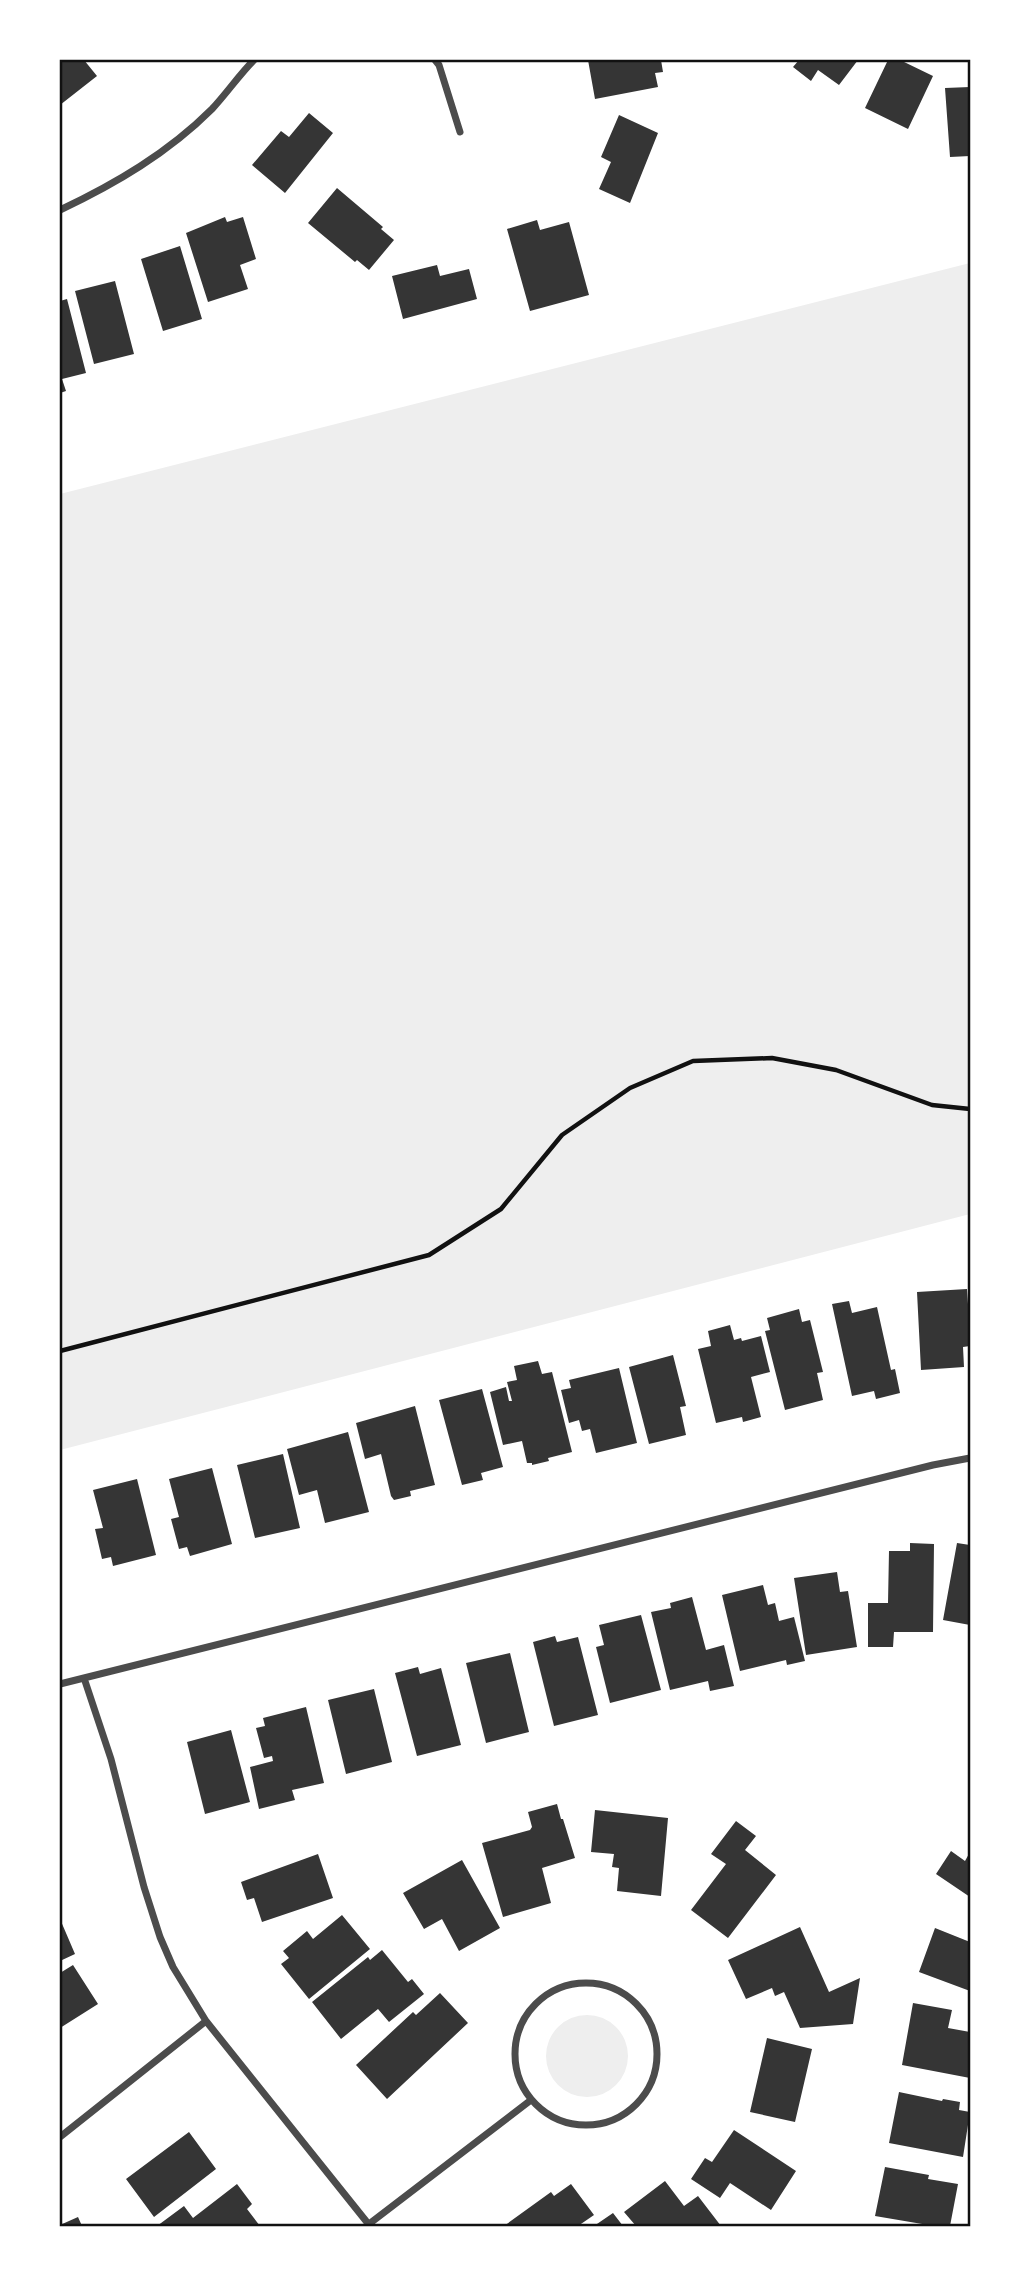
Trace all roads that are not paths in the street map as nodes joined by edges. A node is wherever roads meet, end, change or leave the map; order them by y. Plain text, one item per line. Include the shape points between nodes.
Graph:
1 (254, 60) edge
2 (435, 60) edge
3 (460, 132) dead end
4 (60, 210) edge
5 (971, 1458) edge
6 (84, 1678) junction
7 (60, 1684) edge
8 (206, 2021) junction
9 (531, 2100) junction
10 (60, 2137) edge
11 (370, 2225) edge

1 - 4 street via 178,140 144,165
2 - 3 street
5 - 6 street
6 - 7 street
6 - 8 street via 160,1937
8 - 10 street
8 - 11 street
9 - 9 street via 547,2115 568,2124 601,2124 632,2110 656,2073 658,2051 642,2009 605,1985 560,1987 541,1999 521,2026 514,2059
9 - 11 street

